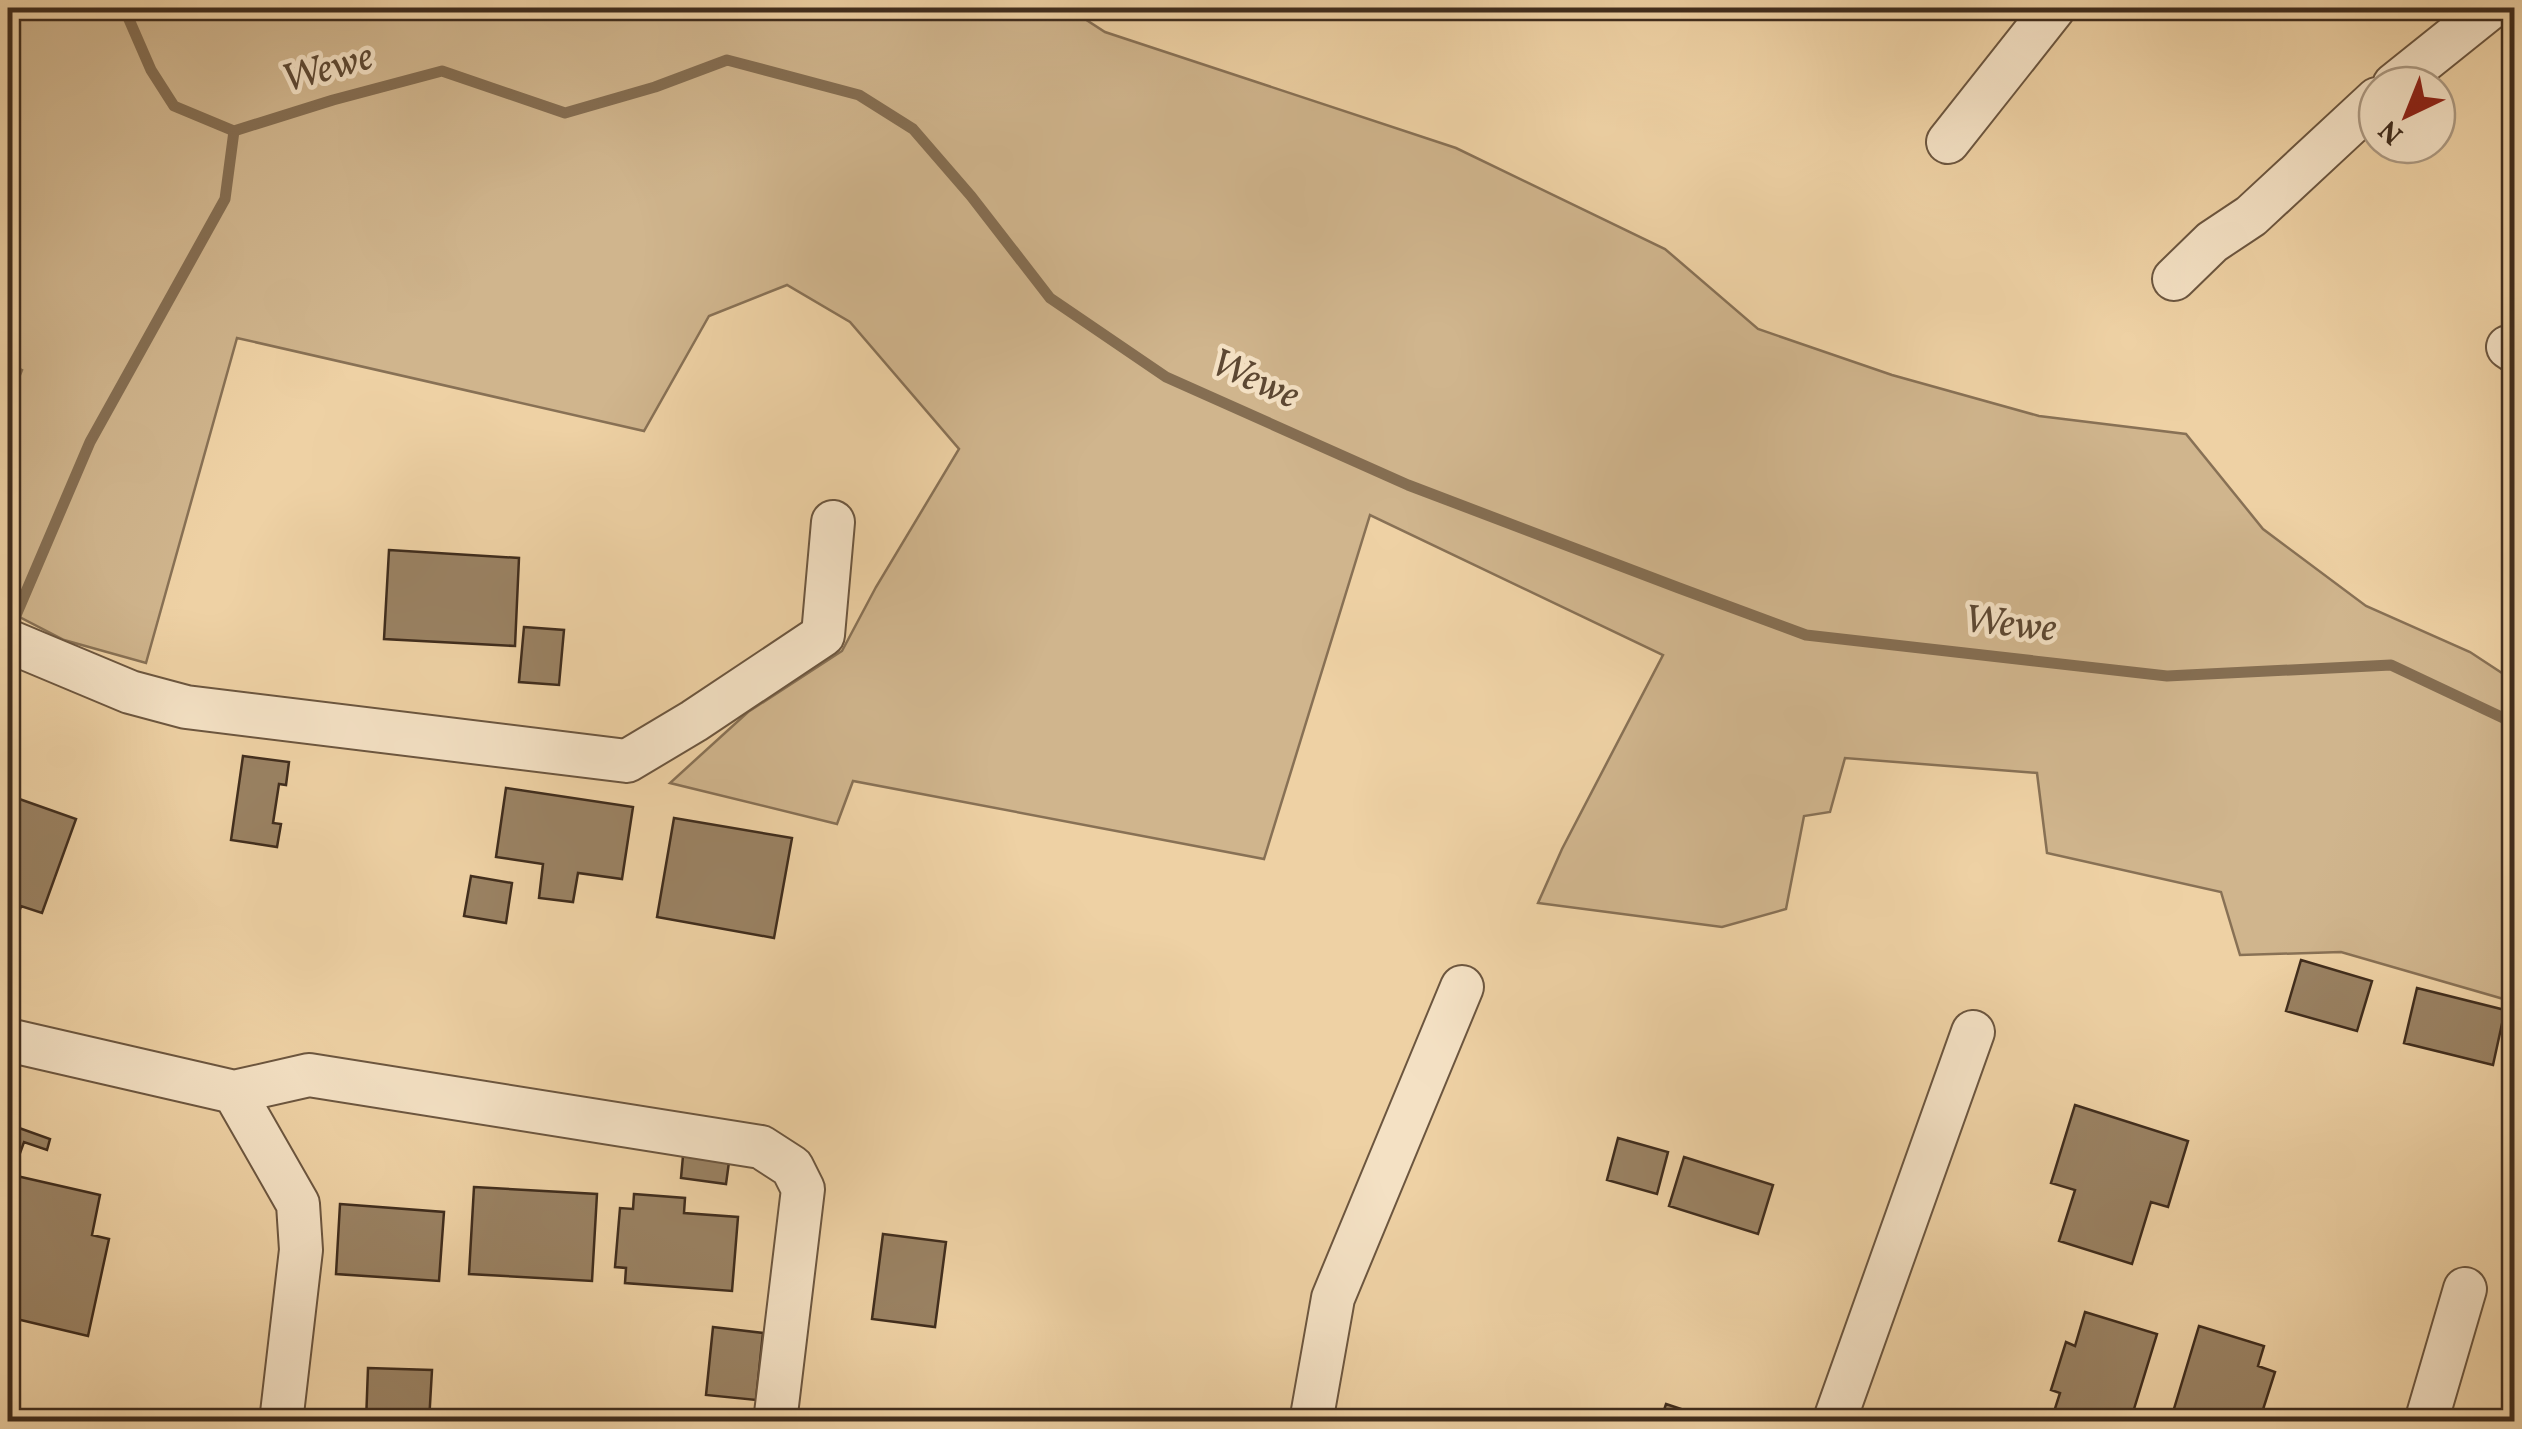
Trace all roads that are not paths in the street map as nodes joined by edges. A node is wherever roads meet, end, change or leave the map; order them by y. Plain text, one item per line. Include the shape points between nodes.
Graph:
1 (2054, 8) edge
2 (2490, 8) edge
3 (2501, 8) edge
4 (2514, 23) edge
5 (2419, 65) edge
6 (2357, 117) edge
7 (1948, 142) dead end
8 (2174, 279) dead end
9 (833, 522) dead end
10 (8, 642) edge
11 (1462, 987) dead end
12 (1973, 1032) dead end
13 (8, 1040) edge
14 (234, 1092) junction
15 (2465, 1289) dead end
16 (281, 1422) edge
17 (775, 1422) edge
18 (1311, 1422) edge
19 (1834, 1422) edge
20 (2426, 1422) edge

1 - 7 street
2 - 5 street
3 - 4 street
6 - 8 street
9 - 10 street via 823,634 627,761 186,707 130,692
11 - 18 street via 1333,1298
12 - 19 street
13 - 14 street
14 - 16 street via 298,1204 302,1250
14 - 17 street via 309,1075 761,1147 792,1167 803,1189
15 - 20 street

